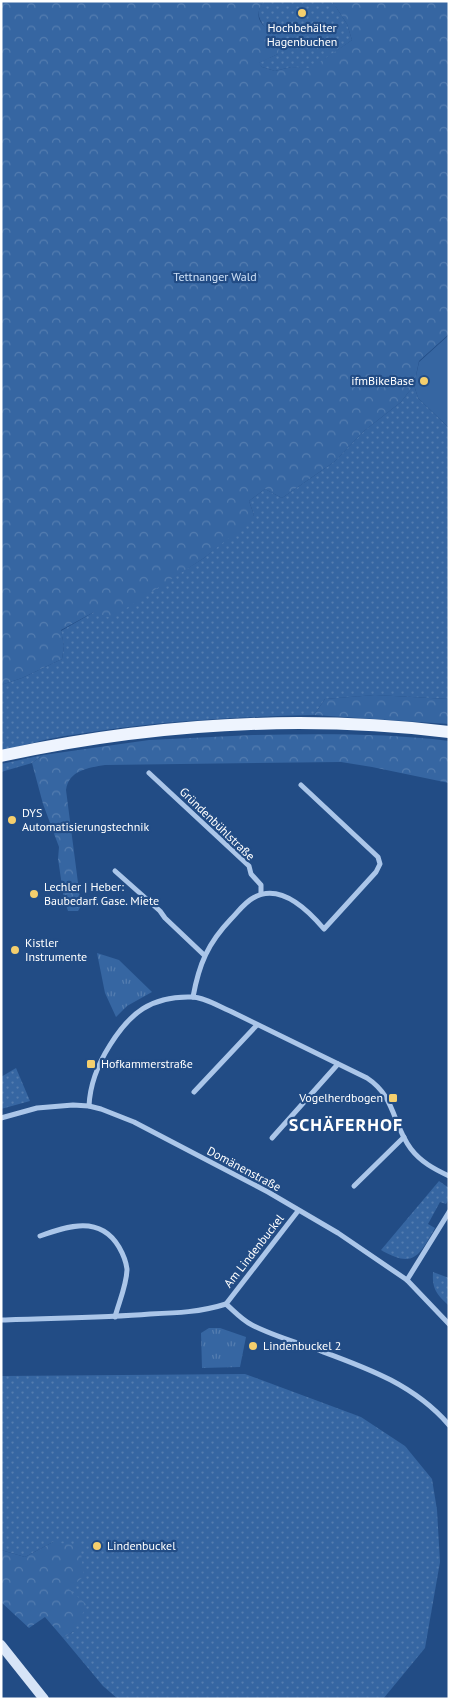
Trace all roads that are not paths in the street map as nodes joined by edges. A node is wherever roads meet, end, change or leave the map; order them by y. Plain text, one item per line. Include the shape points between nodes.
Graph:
1 (449, 732) edge
2 (1, 756) edge
3 (149, 773) dead end
4 (301, 785) dead end
5 (115, 871) dead end
6 (261, 894) junction
7 (204, 955) junction
8 (193, 997) junction
9 (257, 1025) junction
10 (338, 1064) junction
11 (194, 1092) dead end
12 (89, 1106) junction
13 (1, 1118) edge
14 (404, 1137) junction
15 (272, 1138) dead end
16 (449, 1176) edge
17 (354, 1186) dead end
18 (298, 1211) junction
19 (449, 1212) edge
20 (40, 1236) dead end
21 (407, 1280) junction
22 (226, 1304) junction
23 (115, 1317) junction
24 (1, 1320) edge
25 (449, 1324) edge
26 (449, 1425) edge
27 (1, 1645) edge
28 (44, 1699) edge

1 - 2 main road via 323,723 208,726 82,740
3 - 6 street, Gründenbühlstraße via 249,866 251,874 261,885
4 - 6 street via 378,857 380,864 324,929 298,903 278,894
5 - 7 street
6 - 7 street via 245,904 222,928
7 - 8 street
8 - 9 street via 211,1002
8 - 12 street via 157,1001 143,1008 121,1028 98,1067 90,1089
9 - 10 street
9 - 11 street
10 - 14 street via 367,1078 382,1090
10 - 15 street
12 - 13 street, Domänenstraße via 73,1104 37,1108
12 - 18 street, Domänenstraße via 150,1130
14 - 16 street via 419,1158
14 - 17 street
18 - 21 street, Domänenstraße via 338,1233
18 - 22 street, Am Lindenbuckel
19 - 21 street
20 - 23 street via 81,1225 109,1234 122,1253 127,1270
21 - 25 street, Domänenstraße
22 - 23 street, Am Lindenbuckel via 187,1312
22 - 26 street, Am Lindenbuckel via 251,1325 394,1381 432,1406
23 - 24 street, Am Lindenbuckel
27 - 28 main road

